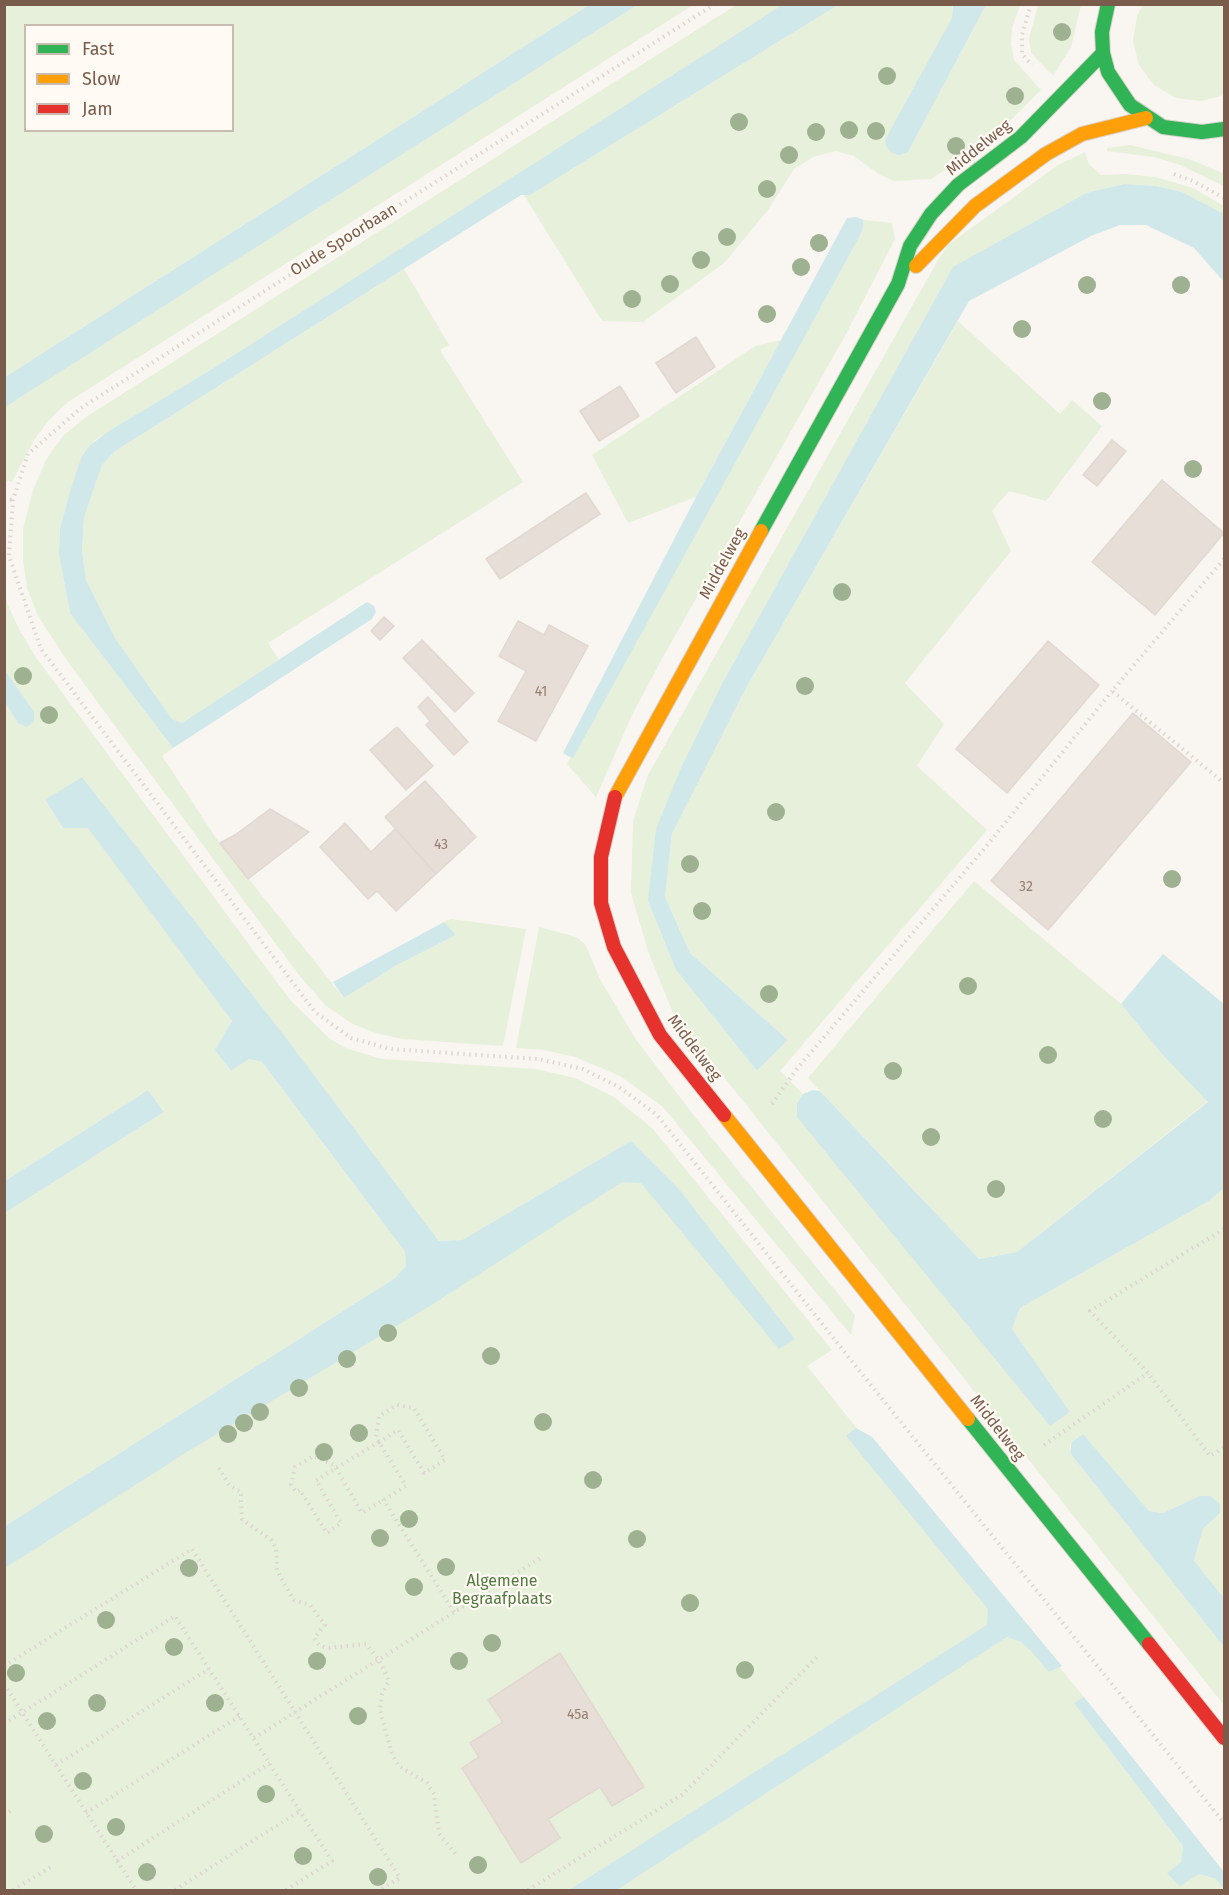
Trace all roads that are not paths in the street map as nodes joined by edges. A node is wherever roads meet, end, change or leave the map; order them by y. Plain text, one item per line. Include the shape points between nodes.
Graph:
1 (1108, 4) edge
2 (1103, 53) junction
3 (1146, 118) junction
4 (1223, 130) edge
5 (898, 284) junction
6 (1224, 1738) edge

1 - 2 street via 1102,32
2 - 3 street via 1118,90
2 - 5 street, Middelweg via 1021,137 958,185 931,214 910,246
3 - 4 street via 1182,131
3 - 5 street, Middelweg via 1082,134 1046,154 975,206
5 - 6 street, Middelweg via 615,795 602,857 601,903 614,947 660,1035

